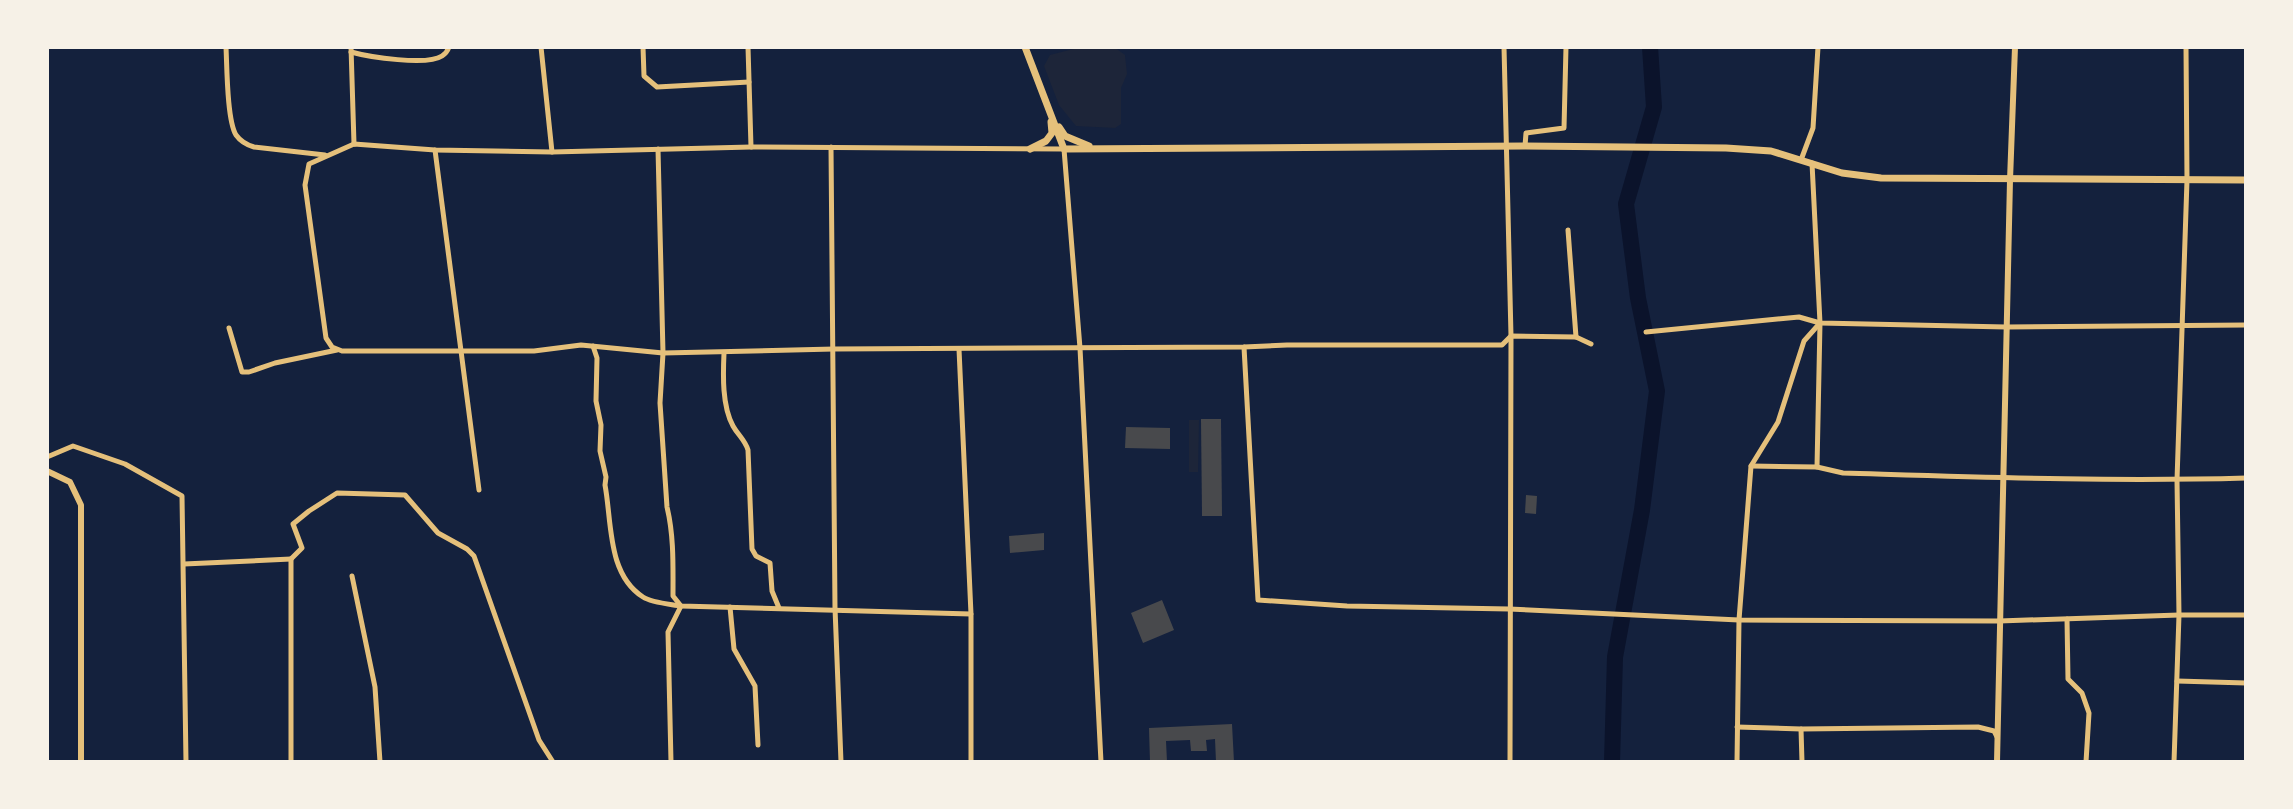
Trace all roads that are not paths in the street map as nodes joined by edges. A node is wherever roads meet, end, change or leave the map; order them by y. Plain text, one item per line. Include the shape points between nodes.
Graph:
1 (226, 47) edge
2 (449, 47) edge
3 (541, 47) edge
4 (643, 47) edge
5 (748, 47) edge
6 (1025, 47) edge
7 (1504, 47) edge
8 (1566, 47) edge
9 (1818, 47) edge
10 (2015, 47) edge
11 (2186, 47) edge
12 (351, 50) edge
13 (749, 82) junction
14 (1051, 115) junction
15 (354, 144) junction
16 (1505, 146) junction
17 (1525, 146) junction
18 (751, 147) junction
19 (831, 147) junction
20 (1099, 148) junction
21 (658, 149) junction
22 (1030, 149) junction
23 (1064, 149) junction
24 (435, 150) junction
25 (552, 152) junction
26 (328, 156) junction
27 (1801, 160) junction
28 (1812, 163) junction
29 (2010, 180) junction
30 (2187, 180) junction
31 (2246, 180) edge
32 (1568, 230) dead end
33 (1820, 323) junction
34 (2184, 324) junction
35 (2246, 325) edge
36 (2006, 327) junction
37 (229, 328) dead end
38 (1646, 332) dead end
39 (1511, 336) junction
40 (1576, 337) junction
41 (1591, 345) dead end
42 (593, 346) junction
43 (1244, 347) junction
44 (1080, 348) junction
45 (337, 349) junction
46 (834, 349) junction
47 (959, 349) junction
48 (459, 351) junction
49 (663, 353) junction
50 (724, 353) junction
51 (47, 457) edge
52 (1752, 466) junction
53 (1817, 467) junction
54 (47, 471) edge
55 (2003, 478) junction
56 (2246, 478) edge
57 (2177, 480) junction
58 (479, 491) dead end
59 (291, 559) junction
60 (184, 564) junction
61 (352, 576) dead end
62 (681, 606) junction
63 (730, 607) junction
64 (779, 607) junction
65 (835, 608) junction
66 (1509, 609) junction
67 (971, 614) junction
68 (2179, 615) junction
69 (2246, 615) edge
70 (2067, 619) junction
71 (1739, 620) junction
72 (1999, 621) junction
73 (2177, 681) junction
74 (2246, 683) edge
75 (1737, 727) junction
76 (1801, 729) junction
77 (1997, 737) junction
78 (758, 745) dead end
79 (81, 762) edge
80 (186, 762) edge
81 (291, 762) edge
82 (380, 762) edge
83 (553, 762) edge
84 (671, 762) edge
85 (841, 762) edge
86 (971, 762) edge
87 (1101, 762) edge
88 (1510, 762) edge
89 (1737, 762) edge
90 (1802, 762) edge
91 (1997, 762) edge
92 (2086, 762) edge
93 (2175, 762) edge

1 - 26 street via 232,125 239,139 254,147
2 - 12 street via 444,56 432,60 375,58
3 - 25 street
4 - 13 street via 645,76 657,88
5 - 13 street
6 - 14 main road
7 - 16 street
8 - 17 street via 1564,128 1526,133
9 - 27 street via 1813,128
10 - 29 street
11 - 30 street
12 - 15 street
13 - 18 street
14 - 20 main road via 1065,136
14 - 22 main road via 1052,133
14 - 23 main road
15 - 24 street
15 - 26 street
16 - 17 main road
16 - 20 main road
16 - 39 street
17 - 27 main road via 1727,148 1772,151
18 - 19 street
18 - 21 street
19 - 22 street
19 - 46 street
20 - 23 main road
21 - 25 street
21 - 49 street
22 - 23 street
23 - 44 street
24 - 25 street
24 - 48 street
26 - 45 street via 309,164 304,185 326,338
27 - 28 main road
28 - 29 main road via 1842,173 1881,177
28 - 33 street
29 - 30 main road
29 - 36 street
30 - 31 main road
30 - 34 street
32 - 40 street
33 - 36 street
33 - 38 street via 1799,317 1770,318
33 - 52 street via 1804,341 1778,422
33 - 53 street
34 - 35 street
34 - 36 street
34 - 57 street
36 - 55 street
37 - 45 street via 242,372
39 - 40 street
39 - 43 street via 1502,345
39 - 66 street
40 - 41 street
42 - 48 street
42 - 49 street
42 - 62 street via 600,452 618,568 645,599
43 - 44 street
43 - 66 street via 1258,600
44 - 47 street
44 - 87 street
45 - 48 street
46 - 47 street
46 - 50 street
46 - 65 street
47 - 67 street
48 - 58 street
49 - 50 street
49 - 62 street via 660,403 673,596
50 - 64 street via 726,404 731,424 748,450 752,549 770,563 772,591
51 - 60 street via 74,446 125,464 182,496
52 - 53 street
52 - 71 street
53 - 55 street via 1843,473
54 - 79 street via 70,482 81,505
55 - 57 street
55 - 72 street
56 - 57 street
57 - 68 street
59 - 60 street
59 - 81 street
59 - 83 street via 302,548 293,524 337,493 405,495 438,533 474,556 539,740
60 - 80 street
61 - 82 street via 375,687
62 - 63 street
62 - 84 street via 668,632
63 - 64 street
63 - 78 street via 734,649 755,686
64 - 65 street
65 - 67 street
65 - 85 street
66 - 71 street
66 - 88 street
67 - 86 street
68 - 69 street
68 - 70 street
68 - 73 street
70 - 72 street
70 - 92 street via 2068,679 2082,693 2089,713
71 - 72 street
71 - 75 street
72 - 77 street
73 - 74 street
73 - 93 street
75 - 76 street
75 - 89 street
76 - 77 street via 1978,727 1994,731
76 - 90 street
77 - 91 street

